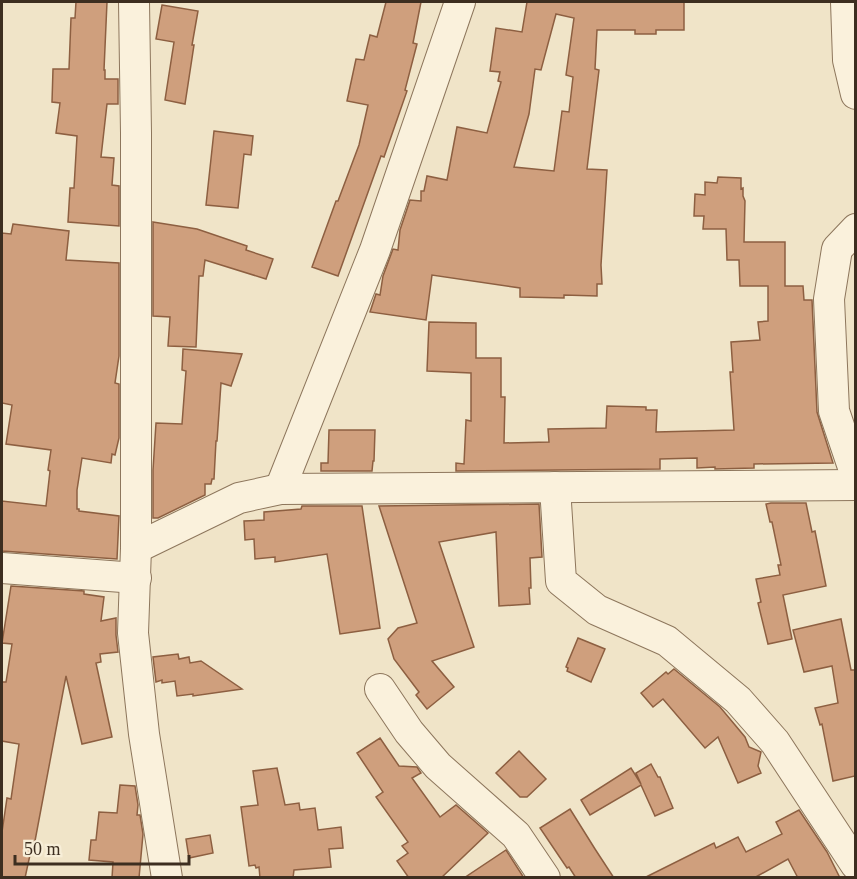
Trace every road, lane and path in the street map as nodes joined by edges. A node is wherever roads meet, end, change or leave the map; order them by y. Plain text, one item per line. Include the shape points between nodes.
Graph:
1 (134, 2) edge
2 (460, 2) edge
3 (846, 2) edge
4 (855, 94) edge
5 (855, 229) edge
6 (855, 476) edge
7 (855, 485) edge
8 (555, 487) junction
9 (280, 489) junction
10 (136, 548) junction
11 (2, 568) edge
12 (136, 578) junction
13 (380, 689) dead end
14 (855, 865) edge
15 (167, 878) edge
16 (545, 878) edge

1 - 10 street
2 - 9 street via 375,250
3 - 4 street via 848,60
5 - 6 street via 837,249 829,299 834,411
7 - 8 street
8 - 9 street
8 - 14 street via 561,581 597,610 667,641 738,700 775,742
9 - 10 street via 239,498
10 - 12 street
11 - 12 street
12 - 15 street via 134,633 144,734
13 - 16 street via 438,766 516,834

